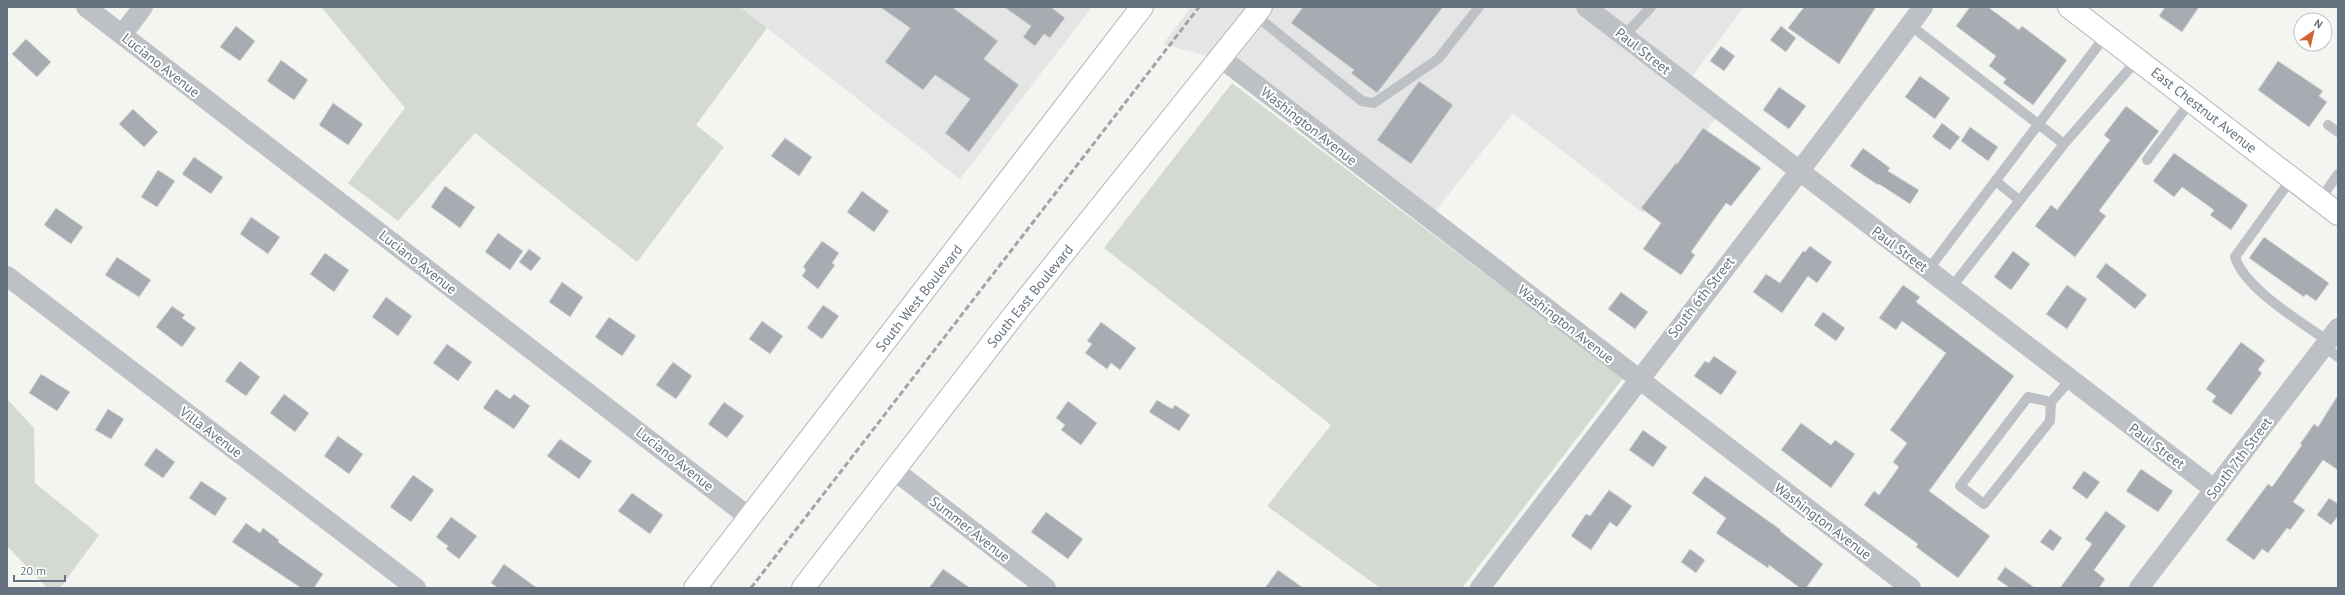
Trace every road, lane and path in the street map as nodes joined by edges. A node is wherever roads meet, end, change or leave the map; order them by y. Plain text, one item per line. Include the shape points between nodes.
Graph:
1 (86, 7) edge
2 (143, 7) edge
3 (1142, 7) edge
4 (1479, 7) edge
5 (1586, 7) edge
6 (1651, 7) edge
7 (1923, 7) edge
8 (2069, 7) edge
9 (1258, 11) edge
10 (1910, 25) junction
11 (122, 35) junction
12 (2106, 35) junction
13 (1624, 36) junction
14 (1221, 58) junction
15 (2137, 60) junction
16 (2191, 101) junction
17 (2038, 124) junction
18 (2328, 125) dead end
19 (2338, 132) edge
20 (2064, 144) junction
21 (2147, 160) dead end
22 (1799, 172) junction
23 (2338, 174) edge
24 (2292, 178) junction
25 (1997, 182) junction
26 (2019, 200) junction
27 (2320, 200) junction
28 (2338, 214) edge
29 (1928, 270) junction
30 (7, 276) edge
31 (1951, 288) junction
32 (2332, 343) edge
33 (1638, 379) junction
34 (2071, 379) junction
35 (2052, 402) junction
36 (894, 470) junction
37 (2215, 490) junction
38 (750, 517) junction
39 (416, 588) edge
40 (695, 588) edge
41 (803, 588) edge
42 (1046, 588) edge
43 (1480, 588) edge
44 (1911, 588) edge
45 (2139, 588) edge

1 - 11 street, Luciano Avenue
2 - 11 street
3 - 38 main road, South West Boulevard
4 - 9 lane via 1438,59 1374,103 1362,101
5 - 13 street, Paul Street
6 - 13 lane
7 - 10 street, South 6th Street
8 - 12 main road, East Chestnut Avenue
9 - 14 main road, South East Boulevard
10 - 17 lane
10 - 22 street, South 6th Street
11 - 38 street, Luciano Avenue
12 - 15 main road, East Chestnut Avenue
12 - 17 lane
13 - 22 street, Paul Street
14 - 33 street, Washington Avenue
14 - 36 main road, South East Boulevard via 1013,316
15 - 16 main road, East Chestnut Avenue
15 - 20 lane
16 - 21 lane
16 - 24 main road, East Chestnut Avenue
17 - 20 lane
17 - 25 lane
18 - 19 lane
20 - 26 lane
22 - 29 street, Paul Street
22 - 33 street, South 6th Street
23 - 27 lane
24 - 27 main road, East Chestnut Avenue
24 - 32 lane via 2235,257 2238,266 2252,285
25 - 26 lane
25 - 29 lane
26 - 31 lane
27 - 28 main road, East Chestnut Avenue
29 - 31 street, Paul Street
30 - 39 street, Villa Avenue
31 - 34 street, Paul Street
32 - 37 street, South 7th Street
33 - 43 street, South 6th Street
33 - 44 street, Washington Avenue
34 - 35 lane
34 - 37 street, Paul Street
35 - 35 lane via 2028,397 1960,486 1984,504 2050,421
36 - 41 main road, South East Boulevard
36 - 42 street, Summer Avenue
37 - 45 street, South 7th Street
38 - 40 main road, South West Boulevard

